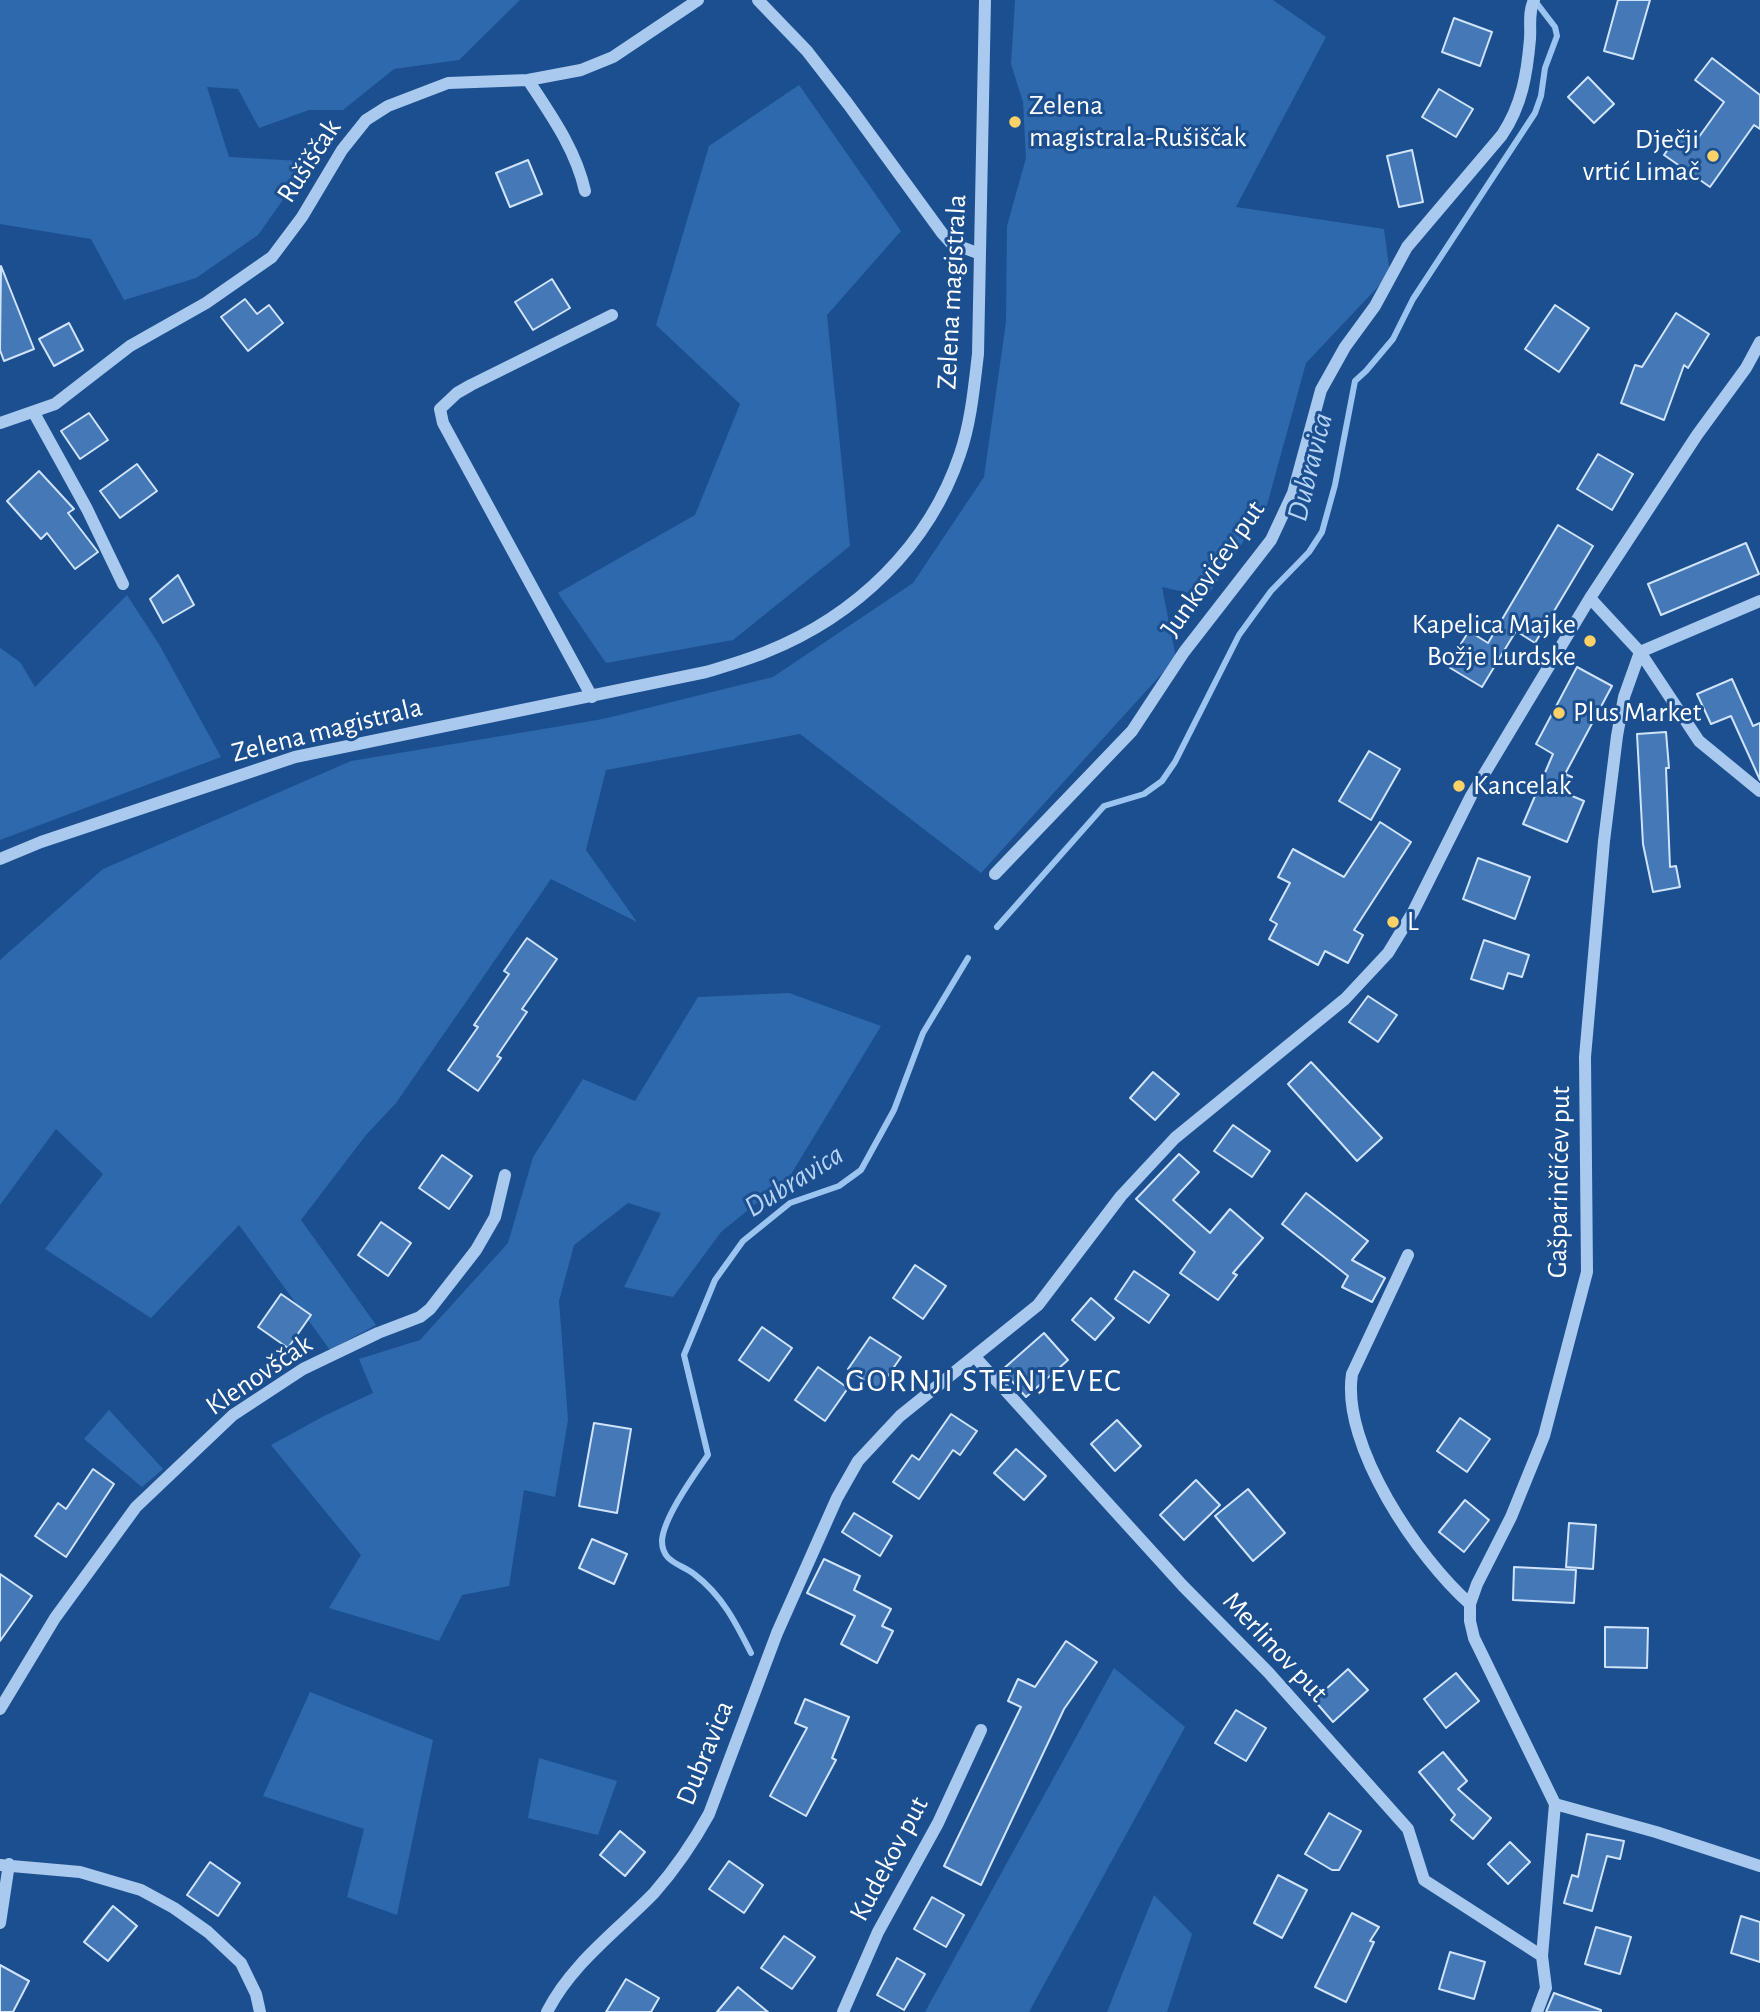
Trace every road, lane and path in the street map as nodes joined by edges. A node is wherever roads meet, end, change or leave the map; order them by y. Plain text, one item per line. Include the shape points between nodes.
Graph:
1 (698, 0) edge
2 (758, 0) edge
3 (985, 0) edge
4 (1532, 4) edge
5 (528, 80) junction
6 (585, 191) dead end
7 (980, 254) junction
8 (612, 315) dead end
9 (1760, 342) edge
10 (34, 413) junction
11 (0, 423) edge
12 (123, 584) dead end
13 (1590, 598) junction
14 (1760, 601) edge
15 (1640, 652) junction
16 (592, 697) junction
17 (1760, 792) edge
18 (0, 859) edge
19 (995, 874) dead end
20 (505, 1175) dead end
21 (1408, 1255) dead end
22 (975, 1357) junction
23 (1471, 1604) junction
24 (0, 1709) edge
25 (981, 1730) dead end
26 (1555, 1804) junction
27 (4, 1865) edge
28 (1760, 1866) edge
29 (0, 1923) edge
30 (1542, 1956) junction
31 (260, 2012) edge
32 (547, 2012) edge
33 (843, 2012) edge
34 (1537, 2012) edge

1 - 5 street, Rušiščak via 613,57 581,70
2 - 7 street via 832,82 942,233 951,243
3 - 7 street, Zelena magistrala
4 - 19 street, Junkovićev put via 1525,83 1513,118 1407,247 1375,306 1345,347 1321,390 1293,493 1270,540 1184,652 1132,731
5 - 6 street via 567,144
5 - 10 street, Rušiščak via 448,83 388,106 366,120 272,257 206,303 130,346 55,404
7 - 16 street, Zelena magistrala via 978,354 961,451 944,495 910,549 861,597 777,647 706,672
8 - 16 street via 457,393 440,409 443,423
9 - 13 street, Dubravica
10 - 11 street, Rušiščak
10 - 12 street
13 - 15 street
13 - 22 street, Dubravica via 1471,796 1388,953 1345,999 1149,1163 1038,1305
14 - 15 street
15 - 17 street via 1699,741
15 - 23 street, Gašparinčićev put via 1623,697 1617,736 1585,1058 1587,1272 1544,1436
16 - 18 street, Zelena magistrala via 295,757
20 - 24 street, Klenovščak via 495,1217 476,1250 430,1309 303,1369 233,1415 136,1507 55,1618
21 - 23 street via 1352,1374 1352,1409 1372,1471 1395,1511 1449,1585
22 - 30 street, Merlinov put via 1408,1829 1424,1880
22 - 32 street, Dubravica via 900,1416 858,1461 777,1633 698,1834 680,1863 557,1991
23 - 26 street, Gašparinčićev put via 1474,1638
25 - 33 street, Kudekov put via 938,1823 877,1932
26 - 28 street
26 - 30 street
27 - 29 street
27 - 31 street via 80,1872 141,1890 174,1908 241,1963
30 - 34 street via 1546,1987

